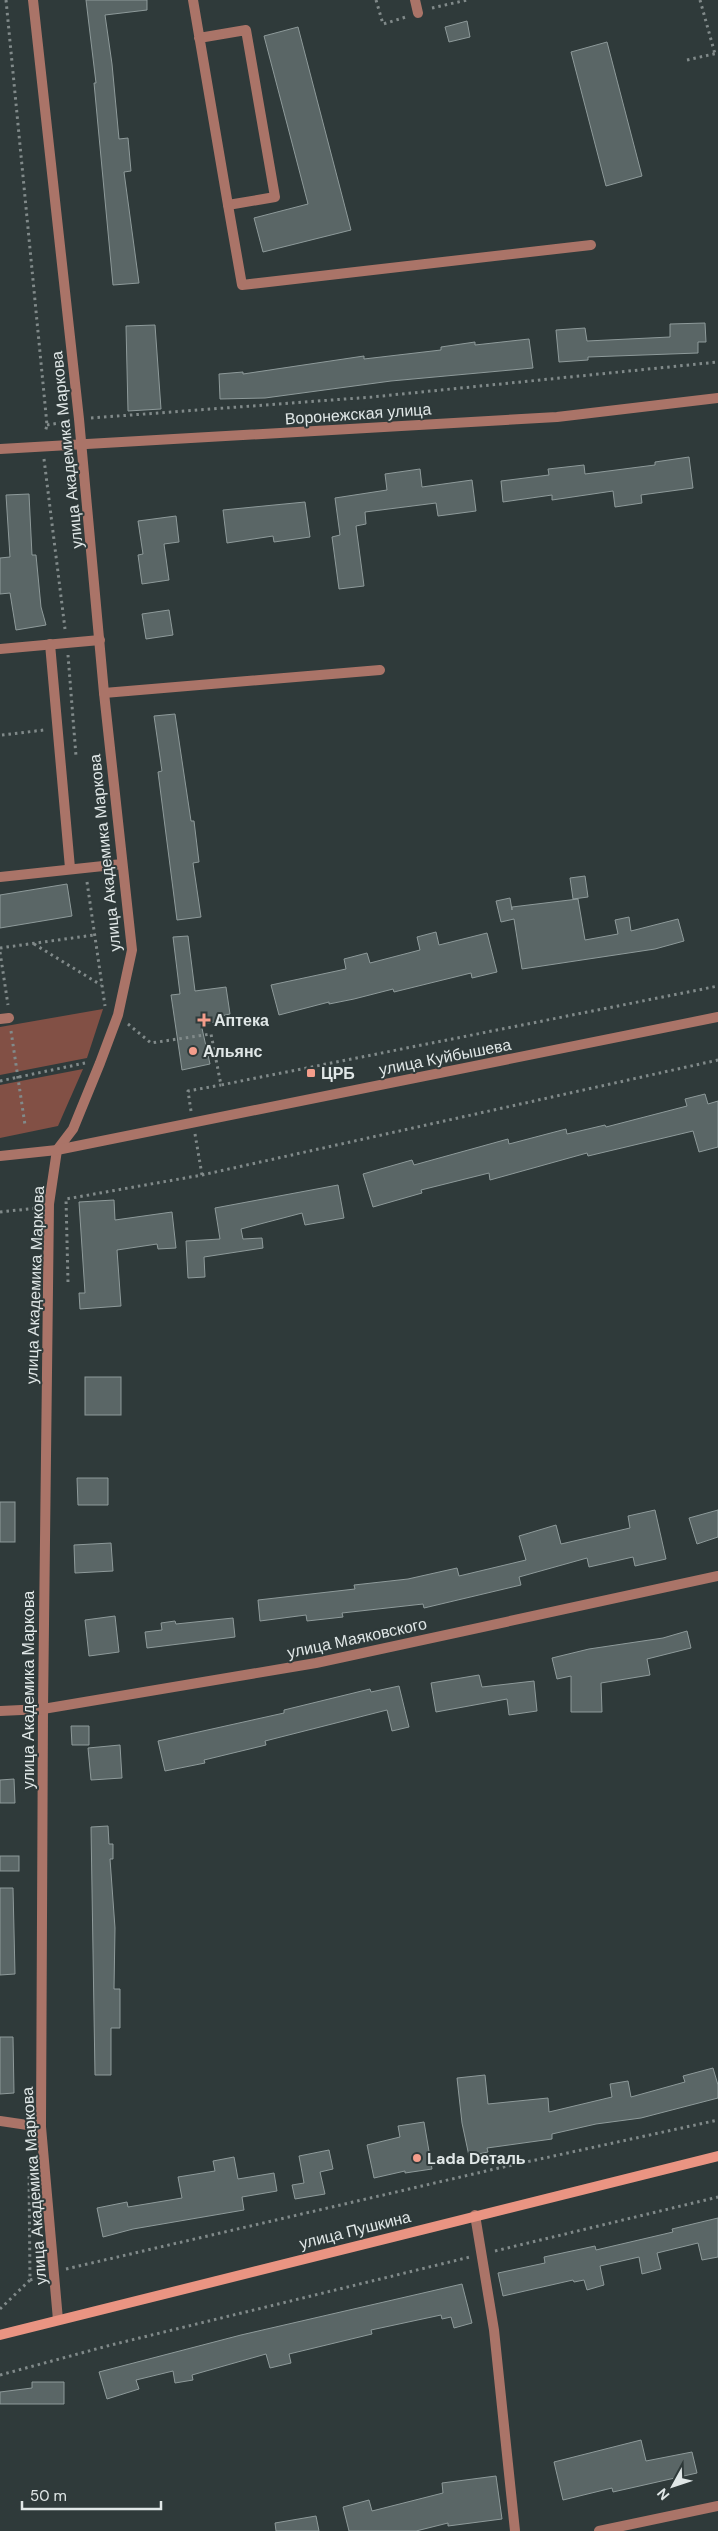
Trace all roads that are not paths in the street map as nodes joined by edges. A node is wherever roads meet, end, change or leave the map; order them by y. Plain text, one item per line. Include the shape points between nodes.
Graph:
1 (33, 0) edge
2 (193, 0) edge
3 (415, 0) edge
4 (418, 14) road end
5 (199, 38) junction
6 (228, 205) junction
7 (591, 245) dead end
8 (718, 398) edge
9 (82, 446) junction
10 (0, 450) edge
11 (100, 640) junction
12 (50, 644) junction
13 (0, 649) edge
14 (380, 670) dead end
15 (104, 693) junction
16 (122, 864) junction
17 (70, 868) junction
18 (0, 877) edge
19 (718, 1017) edge
20 (57, 1150) junction
21 (0, 1156) edge
22 (718, 1576) edge
23 (43, 1709) junction
24 (0, 1711) edge
25 (0, 2121) edge
26 (41, 2127) junction
27 (718, 2156) edge
28 (475, 2215) junction
29 (58, 2320) junction
30 (0, 2335) edge
31 (718, 2506) edge
32 (515, 2531) edge
33 (599, 2531) edge

1 - 9 street, улица Академика Маркова
2 - 5 street
3 - 4 street
5 - 6 street
5 - 6 street via 246,30 274,197
6 - 7 street via 242,285
8 - 9 street, Воронежская улица via 556,417
9 - 10 street, Воронежская улица
9 - 11 street, улица Академика Маркова
11 - 12 street
11 - 15 street, улица Академика Маркова
12 - 13 street
12 - 17 street
14 - 15 street
15 - 16 street, улица Академика Маркова
16 - 17 street
16 - 20 street, улица Академика Маркова via 132,950 118,1015 74,1129
17 - 18 street
19 - 20 street, улица Куйбышева
20 - 21 street, улица Куйбышева
20 - 23 street, улица Академика Маркова via 49,1204
22 - 23 street, улица Маяковского via 316,1663
23 - 24 street, улица Маяковского
23 - 26 street, улица Академика Маркова
25 - 26 street
26 - 29 street, улица Академика Маркова
27 - 28 main road, улица Пушкина
28 - 29 main road, улица Пушкина
28 - 32 street via 494,2330
29 - 30 main road, улица Пушкина
31 - 33 street

